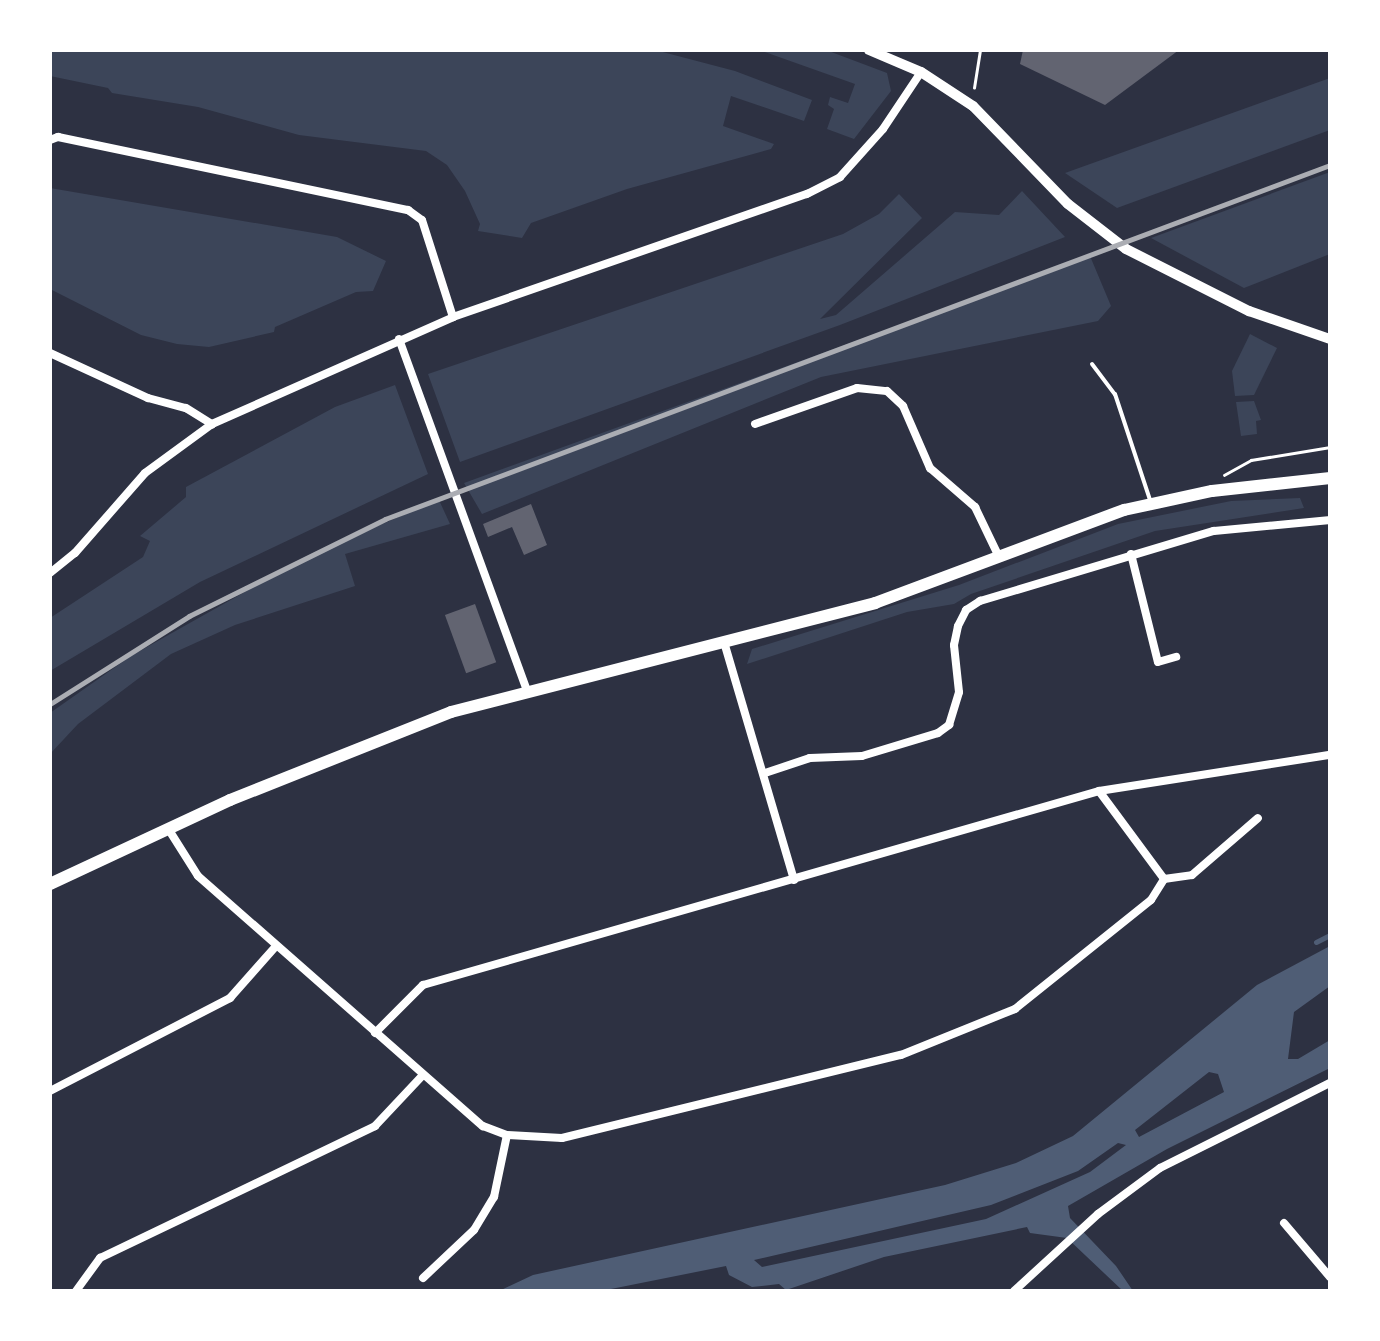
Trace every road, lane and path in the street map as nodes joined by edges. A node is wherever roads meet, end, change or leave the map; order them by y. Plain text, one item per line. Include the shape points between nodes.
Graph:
1 (869, 50) edge
2 (980, 50) edge
3 (921, 72) junction
4 (964, 100) junction
5 (50, 140) edge
6 (453, 317) junction
7 (399, 339) junction
8 (1330, 340) edge
9 (50, 353) edge
10 (1092, 364) dead end
11 (212, 424) junction
12 (755, 424) dead end
13 (1328, 447) edge
14 (1330, 478) edge
15 (1212, 492) junction
16 (1151, 502) junction
17 (1330, 520) edge
18 (1132, 554) junction
19 (999, 557) junction
20 (50, 572) edge
21 (724, 642) junction
22 (1176, 657) dead end
23 (528, 690) junction
24 (1330, 755) edge
25 (765, 772) junction
26 (1099, 791) junction
27 (1258, 818) dead end
28 (168, 830) junction
29 (1164, 879) junction
30 (794, 880) junction
31 (50, 884) edge
32 (276, 946) junction
33 (375, 1033) junction
34 (422, 1076) junction
35 (1330, 1083) edge
36 (50, 1091) edge
37 (507, 1135) junction
38 (1284, 1222) dead end
39 (1330, 1277) edge
40 (423, 1278) dead end
41 (76, 1291) edge
42 (1014, 1291) edge

1 - 3 street
2 - 4 path via 974,86
3 - 4 street
3 - 6 street via 852,166 822,187
4 - 8 street via 1068,204 1126,249 1249,312
5 - 6 street via 408,210 422,220
6 - 7 street
7 - 11 street
7 - 23 street
9 - 11 street
10 - 16 lane via 1115,394
11 - 20 street via 145,473
12 - 19 street via 857,388 887,391 903,406 930,468 975,506
13 - 15 path via 1251,460 1218,478
14 - 15 main road
15 - 16 main road
16 - 19 main road
17 - 18 street via 1214,531
18 - 22 street via 1158,662
18 - 25 street via 966,610 954,645 956,709 938,732 862,756 810,758
19 - 21 main road via 875,602
21 - 23 main road
21 - 25 street
23 - 28 main road via 413,726
24 - 26 street
25 - 30 street
26 - 29 street
26 - 30 street
27 - 29 street via 1192,875
28 - 31 main road
28 - 32 street via 198,876
29 - 37 street via 1151,900 1015,1010 901,1055 562,1138
30 - 33 street via 423,985
32 - 33 street
32 - 36 street via 230,998
33 - 34 street
34 - 37 street via 483,1126
34 - 41 street via 375,1126 100,1258
35 - 42 street via 1160,1168
37 - 40 street via 494,1197 474,1230
38 - 39 street

